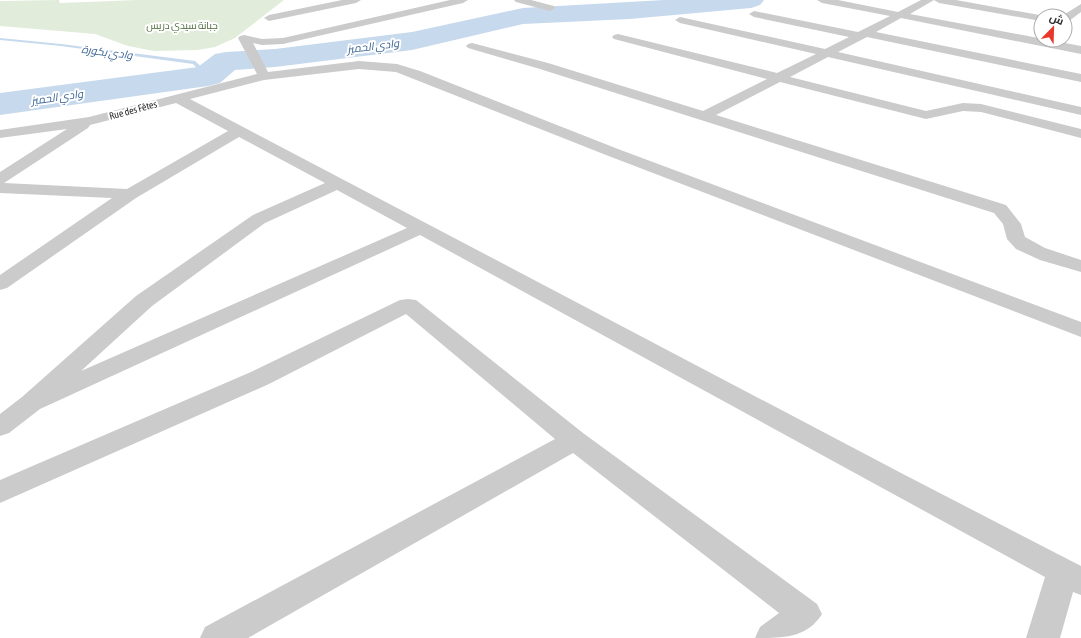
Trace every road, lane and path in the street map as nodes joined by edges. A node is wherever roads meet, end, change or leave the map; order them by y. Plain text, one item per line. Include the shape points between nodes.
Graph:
1 (356, 0) edge
2 (464, 0) edge
3 (519, 0) edge
4 (822, 0) edge
5 (929, 0) edge
6 (939, 0) edge
7 (287, 4) dead end
8 (1081, 7) edge
9 (550, 8) dead end
10 (754, 14) dead end
11 (902, 14) junction
12 (1033, 17) edge
13 (1073, 17) edge
14 (269, 18) junction
15 (680, 20) dead end
16 (864, 34) junction
17 (618, 37) dead end
18 (246, 41) junction
19 (472, 46) dead end
20 (1081, 50) edge
21 (828, 53) junction
22 (264, 76) junction
23 (780, 78) junction
24 (1081, 78) edge
25 (177, 98) junction
26 (1081, 112) edge
27 (706, 115) junction
28 (89, 121) junction
29 (239, 131) junction
30 (0, 134) edge
31 (1081, 134) edge
32 (0, 180) edge
33 (338, 183) junction
34 (0, 188) edge
35 (130, 194) junction
36 (421, 228) junction
37 (1081, 266) edge
38 (0, 284) edge
39 (1081, 330) edge
40 (31, 403) junction
41 (0, 428) edge
42 (574, 440) junction
43 (0, 492) edge
44 (1072, 576) edge
45 (217, 638) edge
46 (772, 638) edge
47 (1043, 638) edge

1 - 14 street
2 - 18 street via 283,40
3 - 9 street
4 - 11 street
5 - 11 street
6 - 12 street
7 - 14 street
8 - 13 street
10 - 16 street
11 - 16 street
11 - 20 street
14 - 18 street via 256,28
15 - 21 street
16 - 21 street
16 - 24 street
17 - 23 street
18 - 22 street
19 - 27 street
21 - 23 street
21 - 26 street
22 - 25 street, Rue des Fêtes
22 - 39 street, Rue des Fêtes via 359,65 407,71 612,152
23 - 27 street
23 - 31 street via 926,115 963,107 981,108
25 - 28 street, Rue des Fêtes
25 - 29 street
27 - 37 street via 1000,209 1010,220 1014,236 1019,242 1031,249
28 - 30 street, Rue des Fêtes
28 - 32 street
29 - 33 street
29 - 35 street
33 - 36 street
33 - 40 street via 259,219 144,301
34 - 35 street
35 - 38 street
36 - 40 street
36 - 44 street
40 - 41 street
42 - 43 street via 408,305 260,378
42 - 45 street
42 - 46 street via 805,614
44 - 47 street

